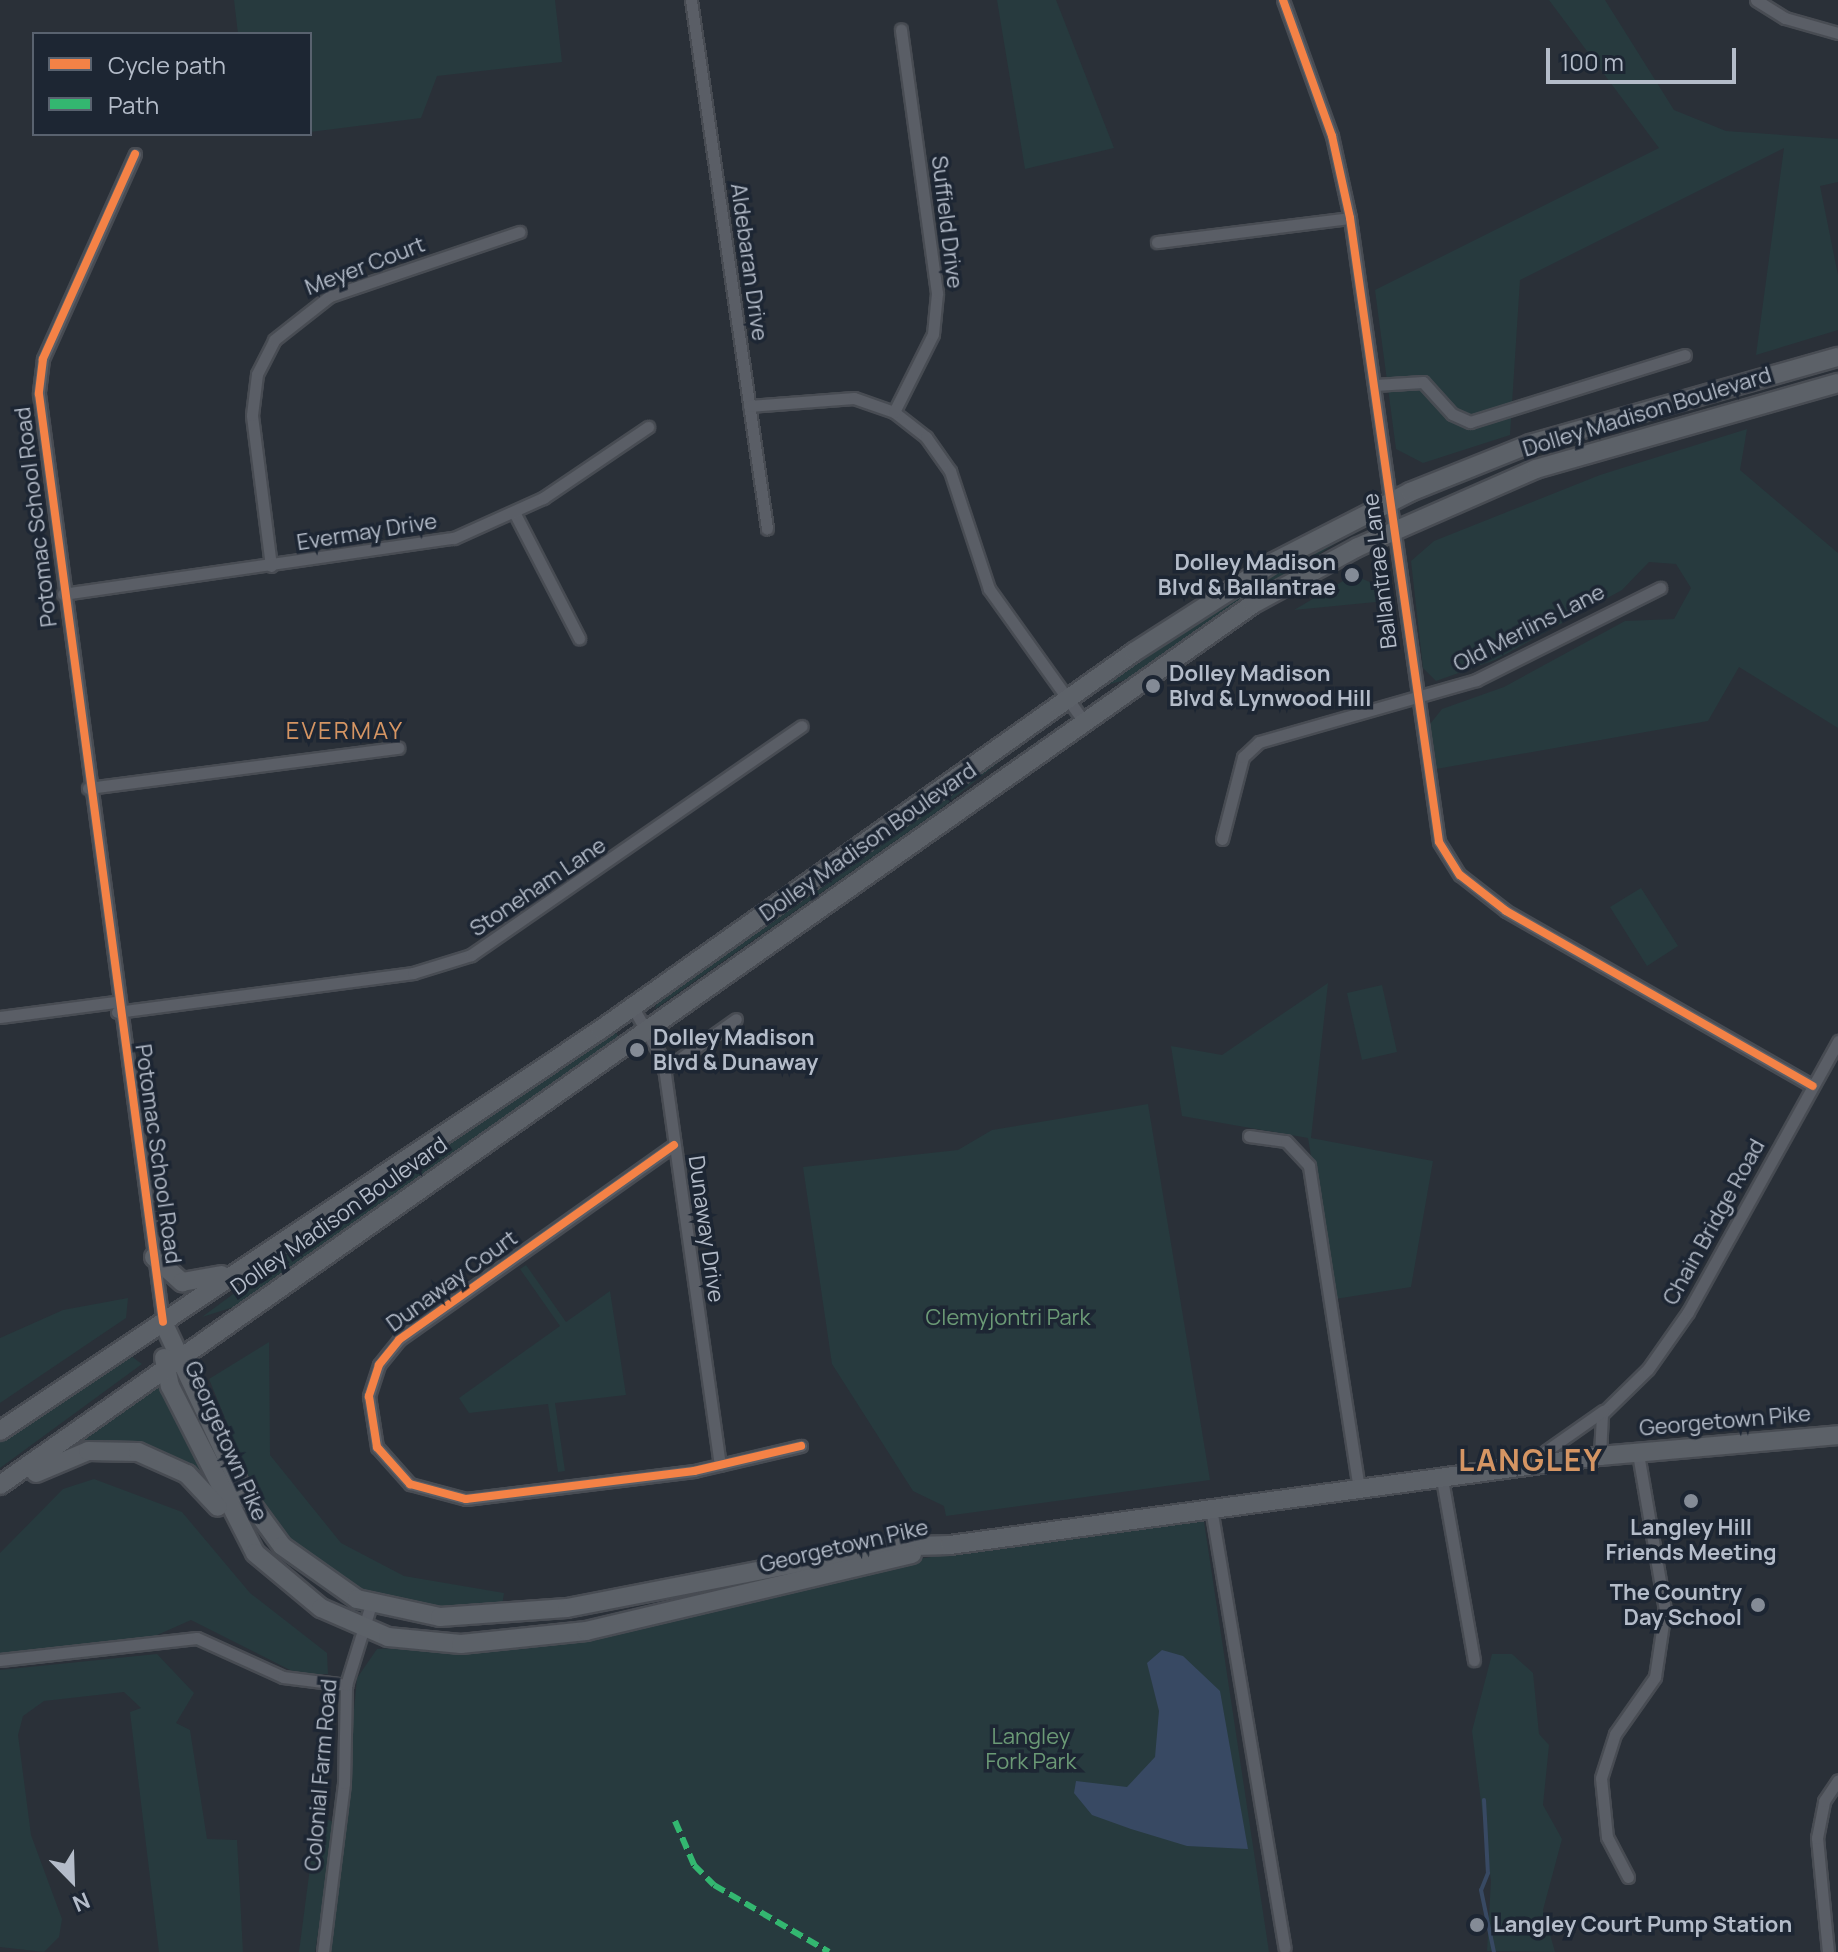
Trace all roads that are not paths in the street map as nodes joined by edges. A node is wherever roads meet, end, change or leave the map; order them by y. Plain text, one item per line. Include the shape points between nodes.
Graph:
1 (691, 0) edge
2 (1283, 0) edge
3 (1756, 0) edge
4 (901, 29) dead end
5 (1838, 33) edge
6 (135, 154) dead end
7 (1350, 218) junction
8 (519, 232) dead end
9 (1157, 242) dead end
10 (1685, 355) dead end
11 (1838, 357) edge
12 (1838, 383) edge
13 (1375, 385) junction
14 (749, 406) junction
15 (894, 412) junction
16 (648, 427) dead end
17 (1390, 501) junction
18 (515, 514) junction
19 (767, 529) dead end
20 (1393, 530) junction
21 (271, 566) junction
22 (1660, 588) dead end
23 (63, 594) junction
24 (579, 638) dead end
25 (1067, 699) junction
26 (1415, 702) junction
27 (1082, 719) junction
28 (802, 726) dead end
29 (398, 748) dead end
30 (88, 788) junction
31 (1222, 839) dead end
32 (632, 1006) junction
33 (116, 1007) junction
34 (0, 1017) edge
35 (736, 1019) dead end
36 (646, 1028) junction
37 (1838, 1041) edge
38 (664, 1070) junction
39 (1813, 1086) junction
40 (1249, 1136) dead end
41 (674, 1145) junction
42 (154, 1257) junction
43 (249, 1263) junction
44 (163, 1322) junction
45 (172, 1363) junction
46 (1606, 1408) junction
47 (0, 1431) edge
48 (1838, 1435) edge
49 (801, 1446) dead end
50 (1638, 1453) junction
51 (1600, 1456) junction
52 (1543, 1464) junction
53 (720, 1465) junction
54 (1442, 1479) junction
55 (0, 1485) edge
56 (1359, 1490) junction
57 (0, 1495) edge
58 (1211, 1508) junction
59 (245, 1541) junction
60 (950, 1545) junction
61 (371, 1604) junction
62 (362, 1628) junction
63 (0, 1660) edge
64 (1474, 1660) dead end
65 (346, 1685) junction
66 (1838, 1780) edge
67 (1628, 1877) dead end
68 (1285, 1948) dead end
69 (323, 1952) edge
70 (1828, 1952) edge

1 - 14 street, Aldebaran Drive
2 - 7 street, Ballantrae Lane via 1332,136
3 - 5 street via 1785,18
4 - 15 street, Suffield Drive via 937,293 926,354
6 - 23 street, Potomac School Road via 43,359 40,407
7 - 9 street
7 - 13 street, Ballantrae Lane
8 - 21 street, Meyer Court via 330,296 274,340 257,374 252,415
10 - 13 street via 1470,422 1452,414 1423,382
11 - 17 main road, Dolley Madison Boulevard via 1596,421
12 - 20 main road, Dolley Madison Boulevard via 1582,453
13 - 17 street, Ballantrae Lane
14 - 15 street via 833,396
14 - 19 street, Aldebaran Drive
15 - 25 street via 939,453 989,589
16 - 18 street, Evermay Drive
17 - 20 street, Ballantrae Lane
17 - 25 main road, Dolley Madison Boulevard via 1254,574
18 - 21 street, Evermay Drive via 422,546
18 - 24 street
20 - 26 street, Ballantrae Lane
20 - 27 main road, Dolley Madison Boulevard via 1253,604
21 - 23 street, Evermay Drive
22 - 26 street, Old Merlins Lane via 1503,668
23 - 30 street, Potomac School Road
25 - 27 street
25 - 32 main road, Dolley Madison Boulevard
26 - 31 street, Old Merlins Lane via 1259,742 1243,757
26 - 39 street, Ballantrae Lane via 1432,823 1448,860 1474,888
27 - 36 main road, Dolley Madison Boulevard
28 - 33 street, Stoneham Lane via 471,955 413,973
29 - 30 street
30 - 33 street, Potomac School Road
32 - 36 street, Dunaway Drive
32 - 43 main road, Dolley Madison Boulevard
33 - 34 street, Stoneham Lane
33 - 42 street, Potomac School Road
35 - 38 street
36 - 38 street, Dunaway Drive
36 - 45 main road, Dolley Madison Boulevard
37 - 39 street, Chain Bridge Road
38 - 41 street, Dunaway Drive
39 - 46 street, Chain Bridge Road via 1688,1312 1648,1369
40 - 56 street via 1286,1141 1309,1166
41 - 53 street, Dunaway Drive
41 - 53 street, Dunaway Court via 399,1340 372,1381 370,1421 397,1473 452,1498
42 - 43 main road via 191,1283
42 - 44 street, Potomac School Road
43 - 44 main road, Dolley Madison Boulevard
44 - 45 main road, Georgetown Pike
44 - 47 main road, Dolley Madison Boulevard
45 - 55 main road, Dolley Madison Boulevard
45 - 59 main road, Georgetown Pike
45 - 61 main road, Georgetown Pike via 268,1531 308,1570
46 - 51 street
46 - 52 street, Chain Bridge Road via 1546,1451
48 - 50 main road, Georgetown Pike
49 - 53 street, Dunaway Court
50 - 51 main road, Georgetown Pike
50 - 67 street via 1665,1631 1655,1677 1615,1734 1601,1778 1607,1837
51 - 52 main road, Georgetown Pike
52 - 54 main road, Georgetown Pike
54 - 56 main road, Georgetown Pike
54 - 64 street
56 - 58 main road, Georgetown Pike
57 - 59 main road via 68,1456 138,1452 195,1481
58 - 60 main road, Georgetown Pike
58 - 68 street
59 - 62 main road, Georgetown Pike via 297,1592
60 - 61 main road, Georgetown Pike via 799,1559 525,1613 440,1617
60 - 62 main road, Georgetown Pike via 578,1633 444,1644
61 - 62 street, Colonial Farm Road
62 - 65 street, Colonial Farm Road
63 - 65 street via 197,1638 283,1677
65 - 69 street, Colonial Farm Road via 344,1783
66 - 70 street via 1824,1801 1817,1838

